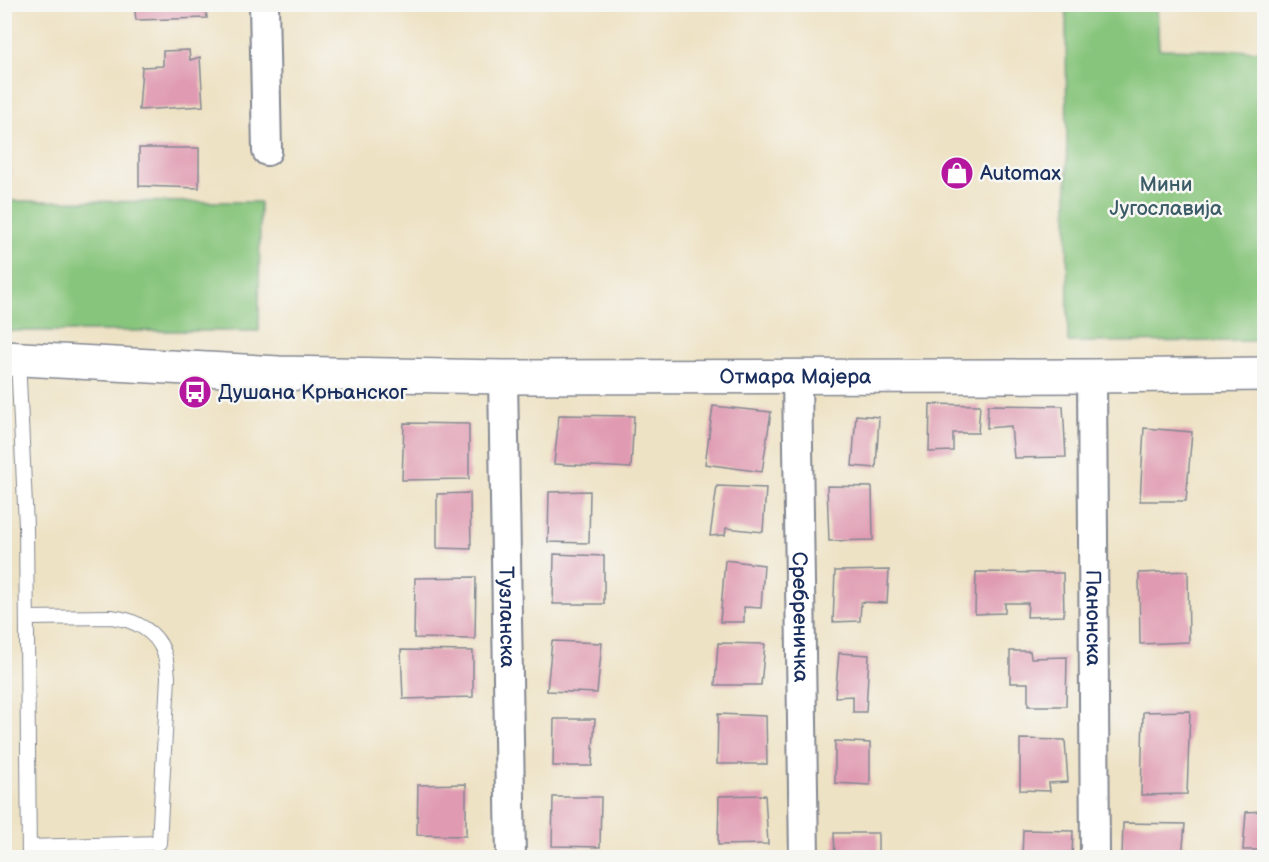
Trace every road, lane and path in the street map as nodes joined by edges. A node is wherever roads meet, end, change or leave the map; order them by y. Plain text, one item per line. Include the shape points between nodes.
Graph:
1 (264, 4) edge
2 (267, 151) dead end
3 (11, 358) edge
4 (1264, 374) edge
5 (1092, 376) junction
6 (503, 377) junction
7 (797, 377) junction
8 (27, 618) junction
9 (159, 843) junction
10 (29, 852) edge
11 (159, 858) edge
12 (511, 858) edge
13 (804, 858) edge
14 (1095, 858) edge

1 - 2 street
3 - 6 street, Отмара Мајера via 279,373
3 - 8 lane via 26,526
4 - 5 street, Отмара Мајера
5 - 7 street, Отмара Мајера
5 - 14 street, Панонска
6 - 7 street, Отмара Мајера
6 - 12 street, Тузланска
7 - 13 street, Сребреничка
8 - 9 lane via 122,618 148,631 160,645 168,677
8 - 10 lane
9 - 10 lane via 67,845
9 - 11 lane

